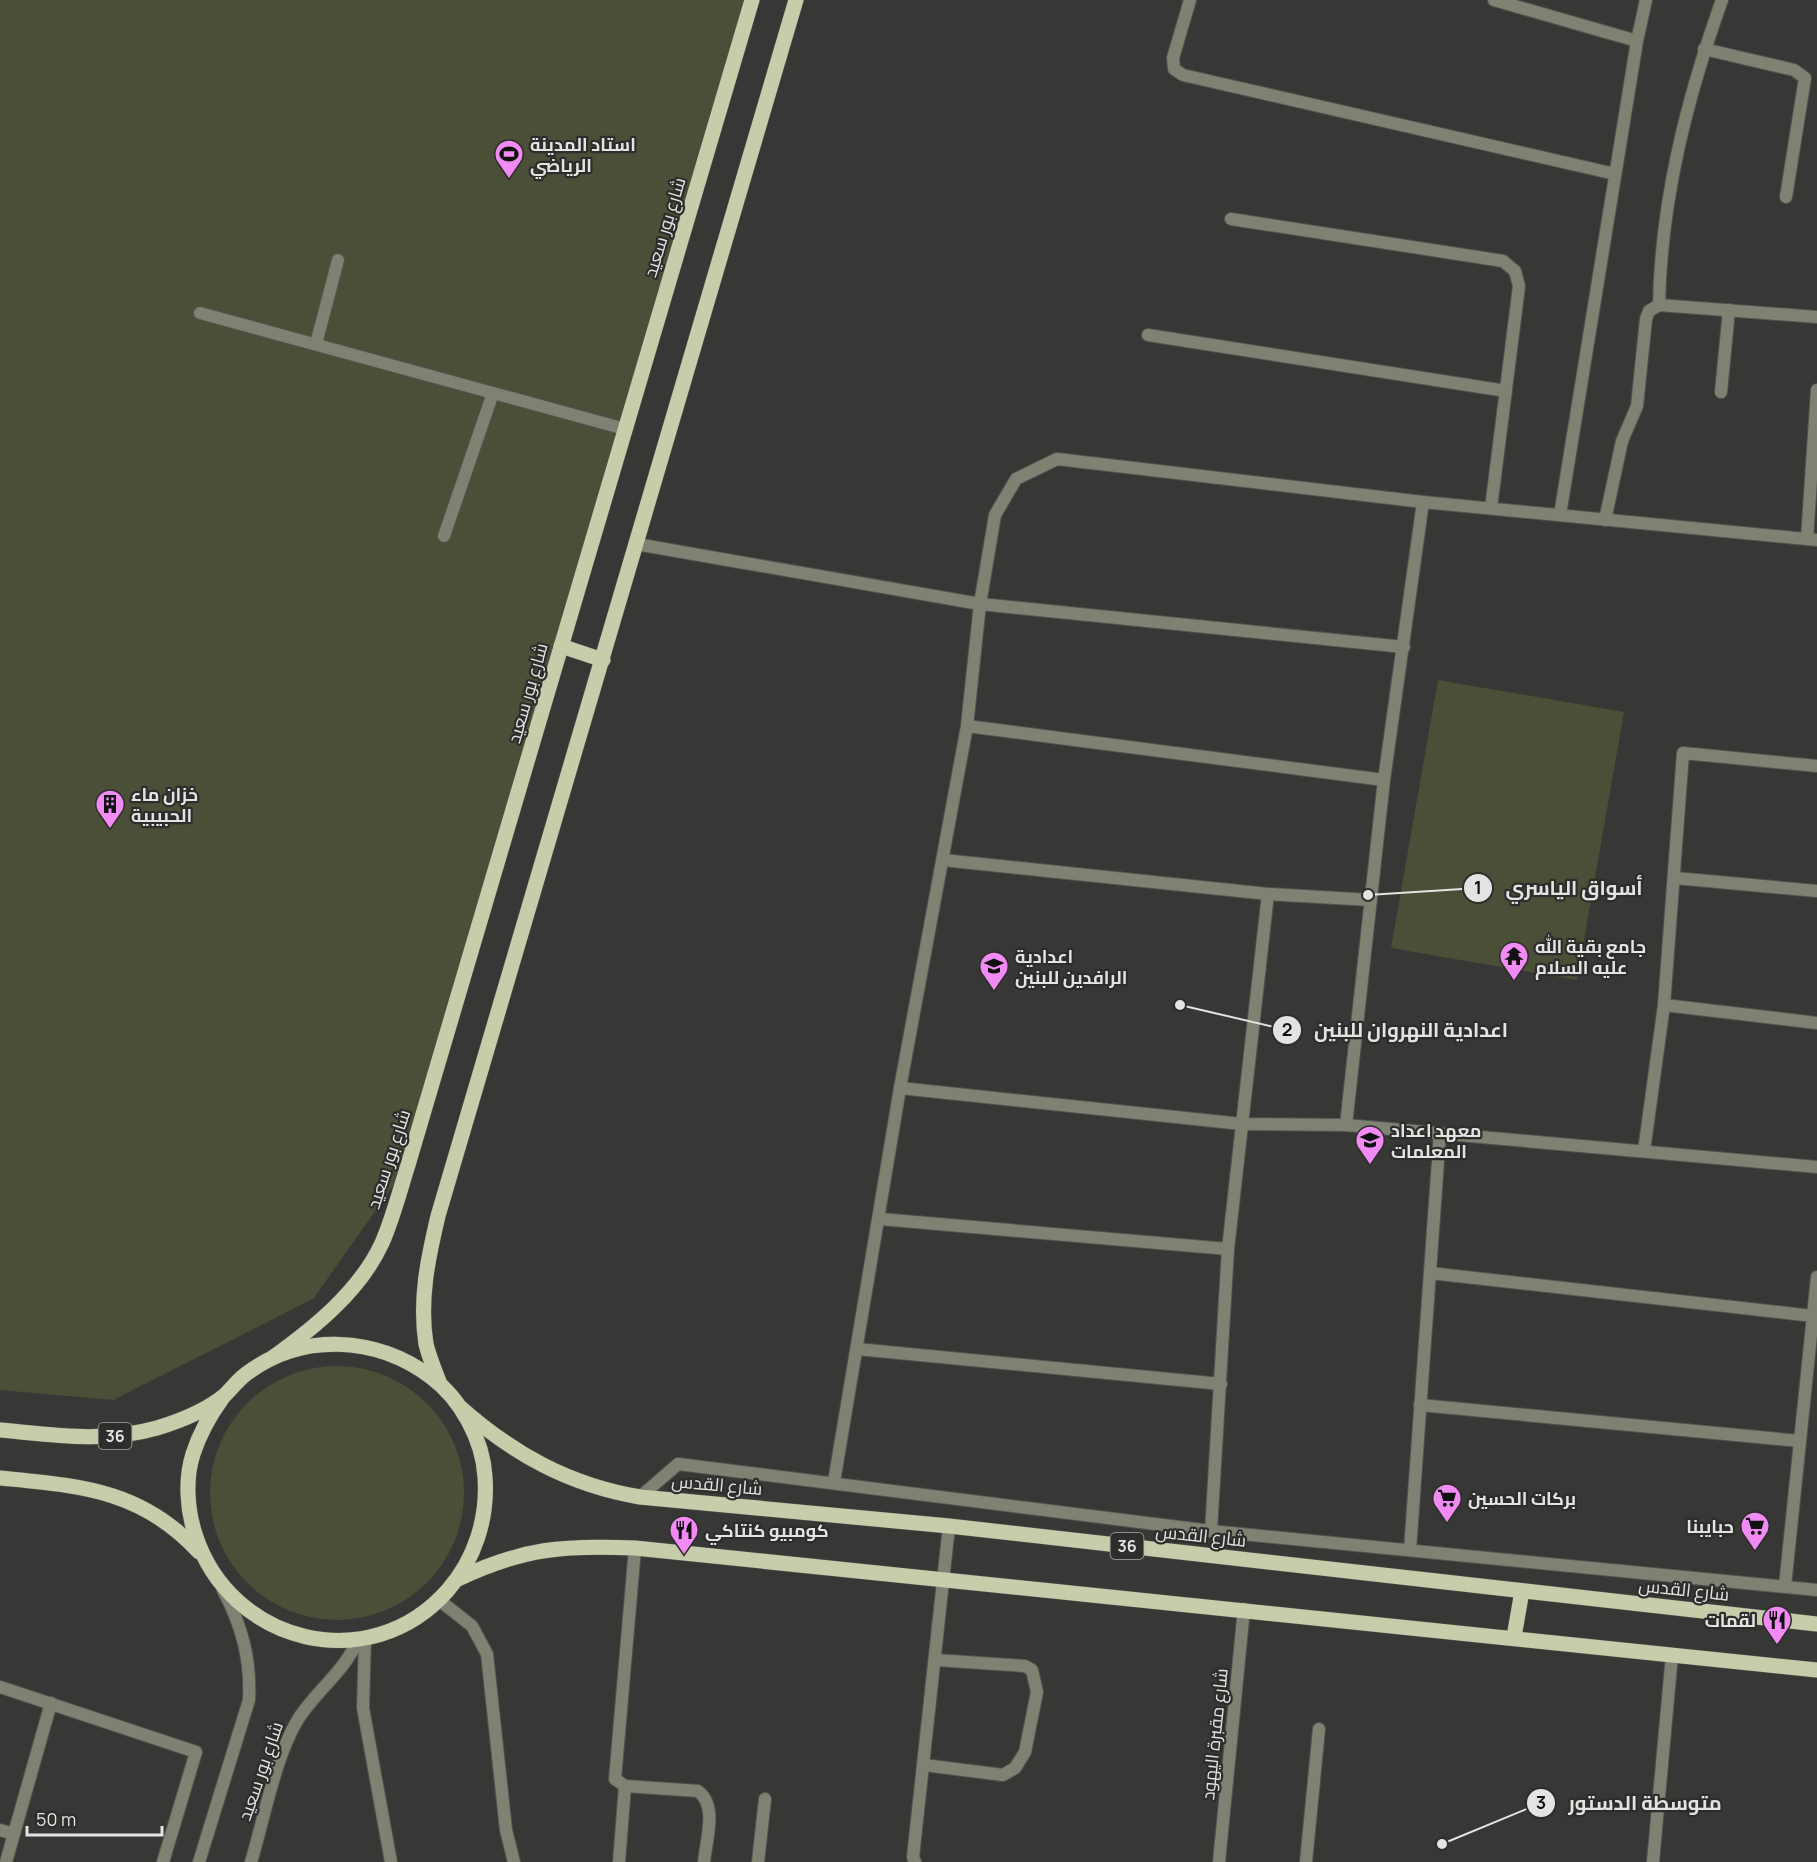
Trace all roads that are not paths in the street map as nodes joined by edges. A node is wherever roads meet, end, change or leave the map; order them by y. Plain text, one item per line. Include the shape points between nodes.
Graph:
1 (752, 0) edge
2 (796, 0) edge
3 (1190, 0) edge
4 (1494, 0) edge
5 (1646, 0) edge
6 (1722, 0) edge
7 (1637, 41) junction
8 (1704, 50) junction
9 (1615, 174) junction
10 (1786, 197) dead end
11 (1232, 219) dead end
12 (338, 260) dead end
13 (1659, 305) junction
14 (1729, 310) junction
15 (200, 313) dead end
16 (1817, 317) edge
17 (1148, 335) dead end
18 (316, 344) junction
19 (1817, 390) edge
20 (1506, 391) junction
21 (1721, 392) dead end
22 (493, 393) junction
23 (625, 429) junction
24 (1423, 502) junction
25 (1491, 508) junction
26 (1560, 515) junction
27 (1605, 520) junction
28 (444, 536) dead end
29 (1812, 540) edge
30 (636, 544) junction
31 (980, 604) junction
32 (561, 646) junction
33 (1404, 647) junction
34 (603, 660) junction
35 (967, 726) junction
36 (1817, 766) edge
37 (1384, 780) junction
38 (944, 860) junction
39 (1675, 878) junction
40 (1817, 891) edge
41 (1268, 894) junction
42 (1371, 900) junction
43 (1664, 1005) junction
44 (1817, 1023) edge
45 (900, 1088) junction
46 (1242, 1124) junction
47 (1346, 1125) junction
48 (1440, 1133) junction
49 (1644, 1151) junction
50 (1817, 1167) edge
51 (879, 1219) junction
52 (1228, 1249) junction
53 (1430, 1273) junction
54 (1817, 1277) edge
55 (1813, 1316) junction
56 (857, 1349) junction
57 (272, 1358) junction
58 (440, 1384) junction
59 (1221, 1384) junction
60 (223, 1397) junction
61 (1420, 1405) junction
62 (460, 1407) junction
63 (0, 1430) edge
64 (1800, 1441) junction
65 (0, 1478) edge
66 (834, 1482) junction
67 (640, 1497) junction
68 (949, 1526) junction
69 (1211, 1531) junction
70 (635, 1548) junction
71 (1410, 1550) junction
72 (201, 1554) junction
73 (945, 1578) junction
74 (458, 1579) junction
75 (1785, 1587) junction
76 (223, 1588) junction
77 (1817, 1590) edge
78 (1522, 1591) junction
79 (439, 1600) junction
80 (1244, 1609) junction
81 (1817, 1624) edge
82 (1514, 1637) junction
83 (361, 1639) junction
84 (1672, 1655) junction
85 (936, 1660) junction
86 (1817, 1670) edge
87 (0, 1687) edge
88 (51, 1703) junction
89 (1319, 1729) dead end
90 (924, 1765) junction
91 (625, 1786) junction
92 (765, 1799) dead end
93 (0, 1830) edge
94 (14, 1834) junction
95 (6, 1862) edge
96 (163, 1862) edge
97 (199, 1862) edge
98 (251, 1862) edge
99 (391, 1862) edge
100 (514, 1862) edge
101 (619, 1862) edge
102 (704, 1862) edge
103 (758, 1862) edge
104 (915, 1862) edge
105 (1219, 1862) edge
106 (1306, 1862) edge
107 (1653, 1862) edge

1 - 23 main road, شارع بور سعيد
2 - 30 main road
3 - 9 street via 1173,58 1174,69 1183,75
4 - 7 street
5 - 7 street
6 - 8 street
7 - 9 street
8 - 10 street via 1794,70 1805,78
8 - 13 street via 1673,173
9 - 26 street
11 - 20 street via 1503,261 1515,271 1519,286
12 - 18 street
13 - 14 street
13 - 27 street via 1649,311 1646,319 1637,406 1622,441
14 - 16 street
14 - 21 street
15 - 18 street
17 - 20 street
18 - 22 street
19 - 29 street
20 - 25 street
22 - 23 street
22 - 28 street
23 - 32 main road, شارع بور سعيد
24 - 25 street
24 - 31 street via 1057,459 1016,479 994,515
24 - 33 street
25 - 26 street
26 - 27 street
27 - 29 street
30 - 31 street
30 - 34 main road
31 - 33 street
31 - 35 street
32 - 34 main road
32 - 57 main road, شارع بور سعيد via 408,1165 381,1244 345,1296
33 - 37 street
34 - 58 main road via 430,1246 423,1307 427,1346
35 - 37 street
35 - 38 street
36 - 39 street via 1683,753
37 - 42 street
38 - 41 street
38 - 45 street
39 - 40 street
39 - 43 street
41 - 42 street
41 - 46 street
42 - 47 street
43 - 44 street
43 - 49 street
45 - 46 street
45 - 51 street
46 - 47 street
46 - 52 street
47 - 48 street
48 - 49 street
48 - 53 street
49 - 50 street
51 - 52 street
51 - 56 street
52 - 59 street
53 - 55 street
53 - 61 street
54 - 55 street
55 - 64 street
56 - 59 street
56 - 66 street
57 - 58 main road via 306,1346 342,1343 378,1348 411,1362
57 - 60 main road
58 - 62 main road
59 - 69 street
60 - 63 main road, 36 via 181,1419 111,1437 87,1439
60 - 72 main road via 196,1445 188,1489 191,1522
61 - 64 street
61 - 71 street
62 - 67 main road, شارع القدس / 36 via 499,1440 543,1467 590,1486
62 - 74 main road via 477,1439 485,1475 485,1512 478,1538
64 - 75 street
65 - 72 main road via 80,1486 119,1496 155,1514
66 - 67 street via 678,1464
66 - 69 street
67 - 68 main road, شارع القدس / 36
68 - 73 street
68 - 78 main road, شارع القدس / 36
69 - 71 street
70 - 73 main road
70 - 74 main road via 578,1546 536,1551 496,1562
70 - 91 street via 614,1768 615,1779
71 - 75 street
72 - 76 main road
73 - 80 main road
73 - 85 street
74 - 79 main road
75 - 77 street
76 - 83 main road via 244,1609 270,1626 328,1641
76 - 97 street, شارع بور سعيد via 244,1638 249,1700
78 - 81 main road, شارع القدس / 36
78 - 82 main road
79 - 83 main road via 417,1618
79 - 100 street via 472,1626 487,1654 506,1830
80 - 82 main road
80 - 105 street, شارع مقبرة اليهود
82 - 84 main road
83 - 98 street, شارع بور سعيد via 288,1737
83 - 99 street via 363,1708
84 - 86 main road
84 - 107 street
85 - 90 street
85 - 90 street via 1025,1666 1032,1670 1037,1692 1025,1752 1009,1772 1003,1775
87 - 88 street
88 - 94 street
88 - 96 street via 196,1752
89 - 106 street
90 - 104 street
91 - 101 street
91 - 102 street via 698,1791 706,1797 710,1807
92 - 103 street
93 - 94 street
94 - 95 street

